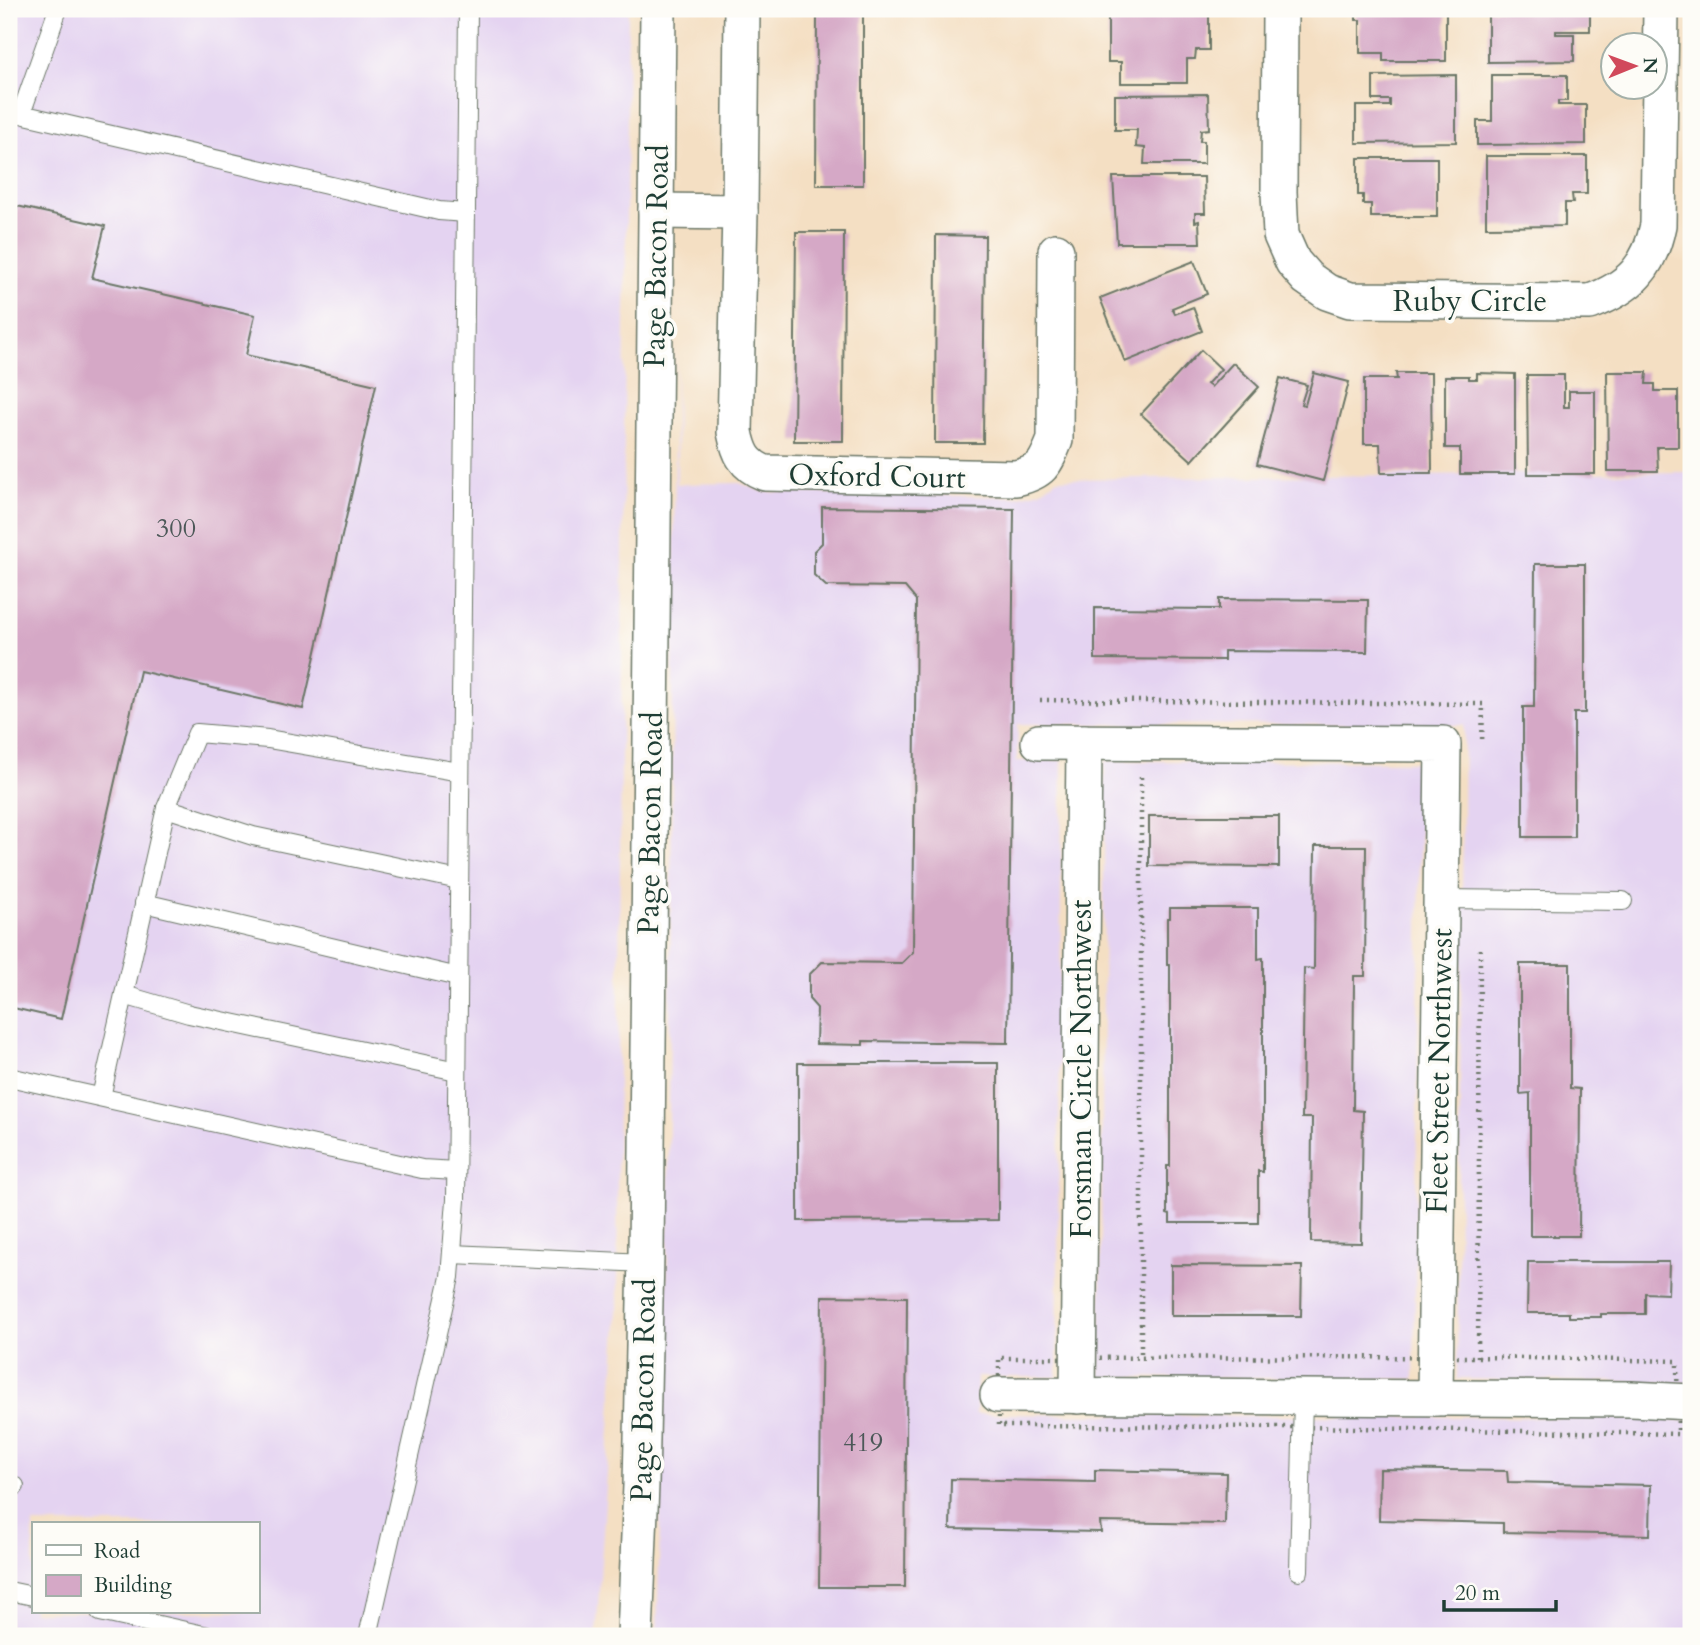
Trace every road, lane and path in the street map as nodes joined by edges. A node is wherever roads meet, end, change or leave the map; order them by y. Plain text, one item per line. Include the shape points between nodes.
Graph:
1 (58, 9) edge
2 (468, 9) edge
3 (658, 9) edge
4 (742, 9) edge
5 (1280, 9) edge
6 (1661, 9) edge
7 (656, 211) junction
8 (740, 212) junction
9 (466, 213) junction
10 (1056, 251) dead end
11 (1040, 700) dead end
12 (1039, 742) dead end
13 (1084, 742) junction
14 (1482, 746) dead end
15 (460, 772) junction
16 (1141, 774) dead end
17 (166, 808) junction
18 (459, 880) junction
19 (1441, 899) junction
20 (1481, 899) junction
21 (1623, 901) dead end
22 (144, 903) junction
23 (458, 977) junction
24 (124, 995) junction
25 (457, 1071) junction
26 (9, 1077) edge
27 (101, 1097) junction
28 (456, 1171) junction
29 (452, 1254) junction
30 (645, 1262) junction
31 (1142, 1357) dead end
32 (1478, 1357) dead end
33 (998, 1395) dead end
34 (1078, 1396) junction
35 (1303, 1397) junction
36 (1435, 1398) junction
37 (1685, 1402) edge
38 (1299, 1571) dead end
39 (9, 1591) edge
40 (32, 1596) edge
41 (109, 1614) edge
42 (208, 1636) edge
43 (368, 1636) edge
44 (635, 1636) edge

1 - 9 lane via 21,114 439,211
2 - 9 lane
3 - 7 street, Page Bacon Road
4 - 8 street, Oxford Court
5 - 6 street, Ruby Circle via 1281,234 1293,262 1307,278 1350,300 1590,302 1621,288 1646,264 1653,249 1658,225
7 - 8 street
7 - 30 street, Page Bacon Road
8 - 10 street, Oxford Court via 735,432 740,453 753,469 765,473 1016,478 1035,474 1048,459 1055,440
9 - 15 lane
11 - 14 path via 1483,704
12 - 13 street
13 - 19 street, Fleet Street Northwest via 1443,744
13 - 34 street, Forsman Circle Northwest
15 - 17 lane via 268,739 197,733
15 - 18 lane
16 - 31 path
17 - 18 lane via 253,836
17 - 22 lane
18 - 23 lane
19 - 20 lane
19 - 36 street, Fleet Street Northwest
20 - 21 lane
20 - 32 path
22 - 23 lane
22 - 24 lane
23 - 25 lane
24 - 25 lane via 189,1014
24 - 27 lane
25 - 28 lane
26 - 27 lane
27 - 28 lane via 422,1169
28 - 29 lane
29 - 30 lane
29 - 43 lane via 435,1350
30 - 44 street, Page Bacon Road
33 - 34 street
34 - 35 street
35 - 36 street
35 - 38 lane
36 - 37 street
39 - 40 lane
41 - 42 lane

